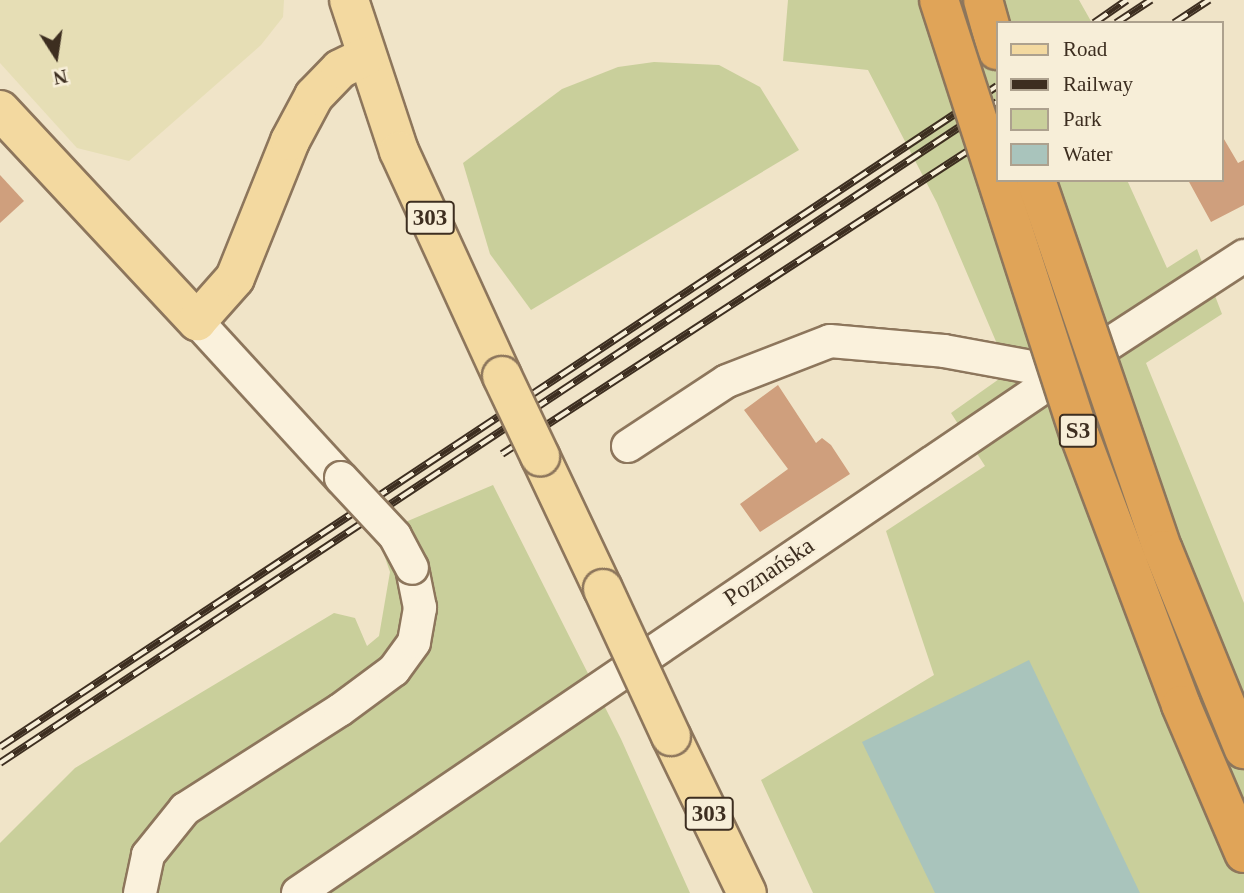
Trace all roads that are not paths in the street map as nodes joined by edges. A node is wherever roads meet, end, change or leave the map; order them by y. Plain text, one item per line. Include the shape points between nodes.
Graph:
1 (349, 0) edge
2 (939, 0) edge
3 (983, 0) edge
4 (996, 46) edge
5 (365, 57) junction
6 (0, 110) edge
7 (1037, 182) edge
8 (1244, 256) edge
9 (197, 321) junction
10 (1064, 373) junction
11 (628, 446) dead end
12 (1244, 749) edge
13 (1244, 853) edge
14 (141, 893) edge
15 (298, 893) edge
16 (747, 893) edge

1 - 5 main road
2 - 13 highway, S3, bridge via 1036,311 1089,462 1176,692
3 - 4 highway
5 - 9 main road via 340,69 314,96 290,141 235,278
5 - 16 main road, 303, bridge via 399,151
6 - 9 main road
7 - 12 highway, S3, bridge via 1163,550
8 - 10 street, Poznańska
9 - 14 street, bridge via 395,536 412,568 420,608 414,642 394,670 185,809 148,855
10 - 11 street via 944,351 830,341 727,381
10 - 15 street, Poznańska

